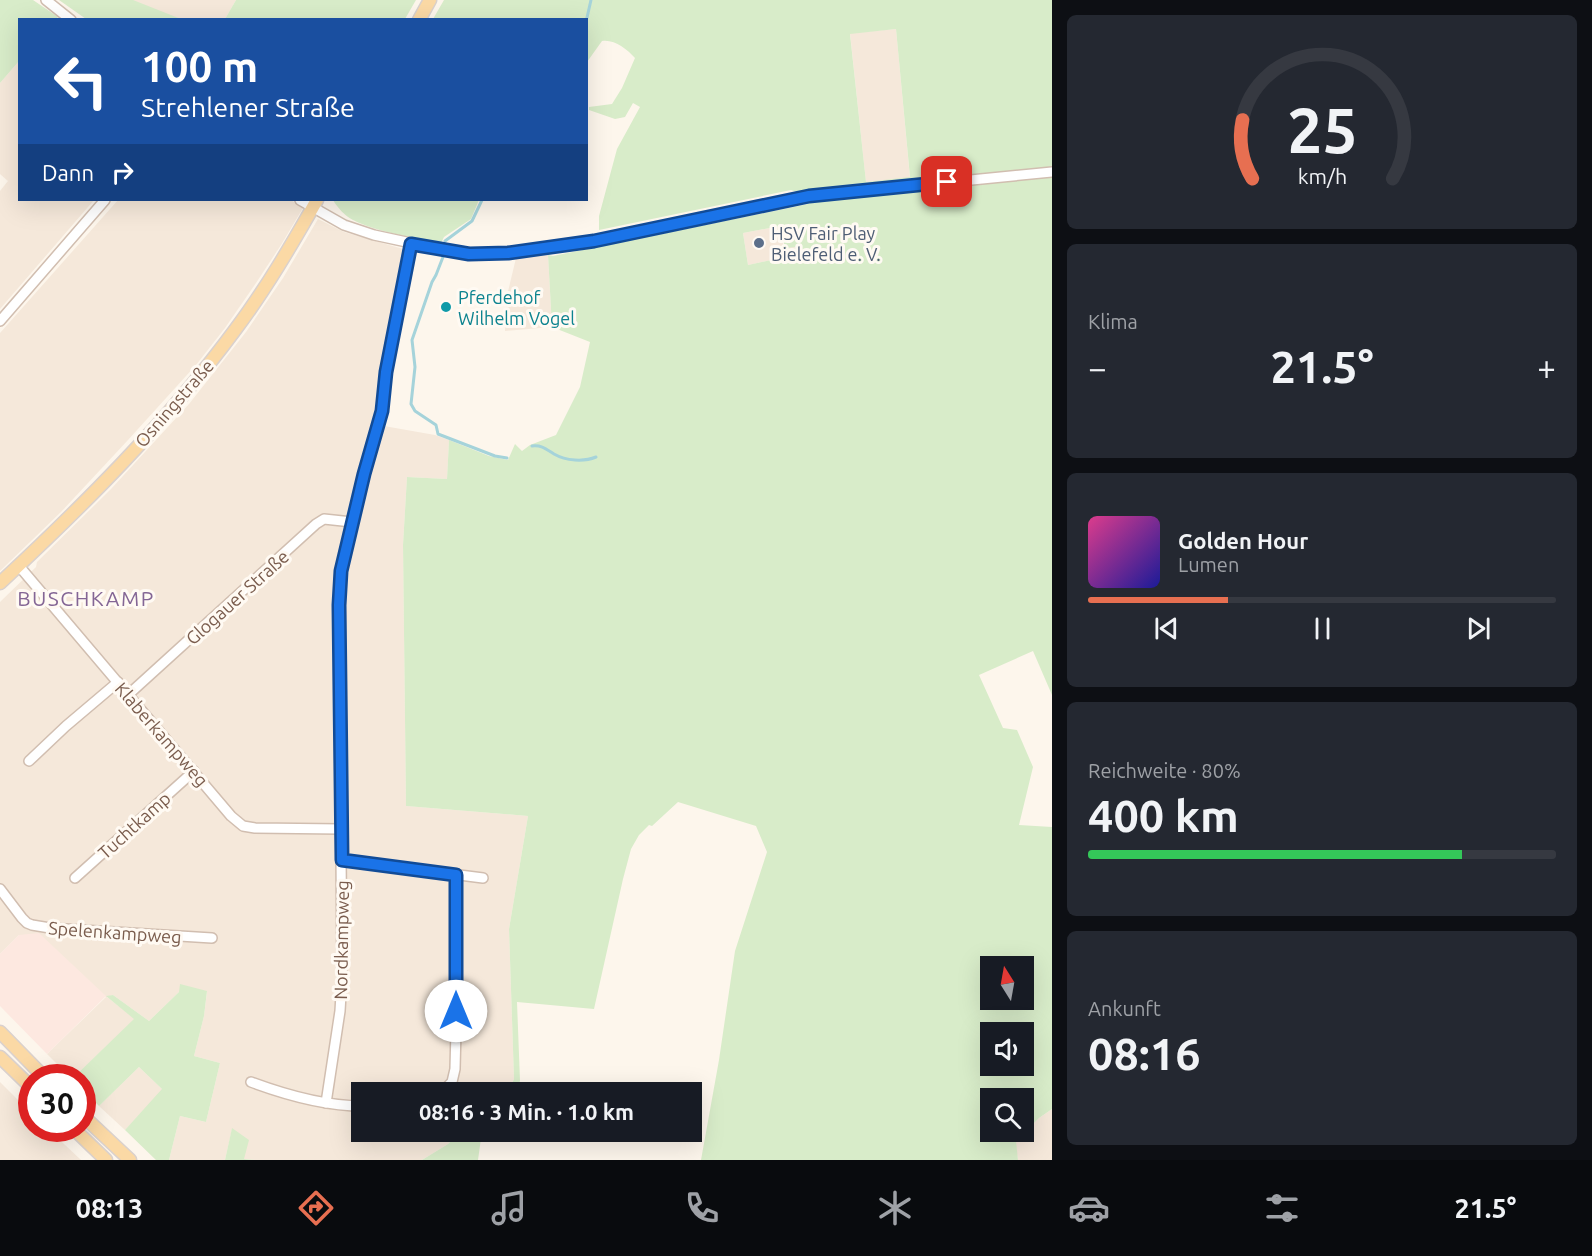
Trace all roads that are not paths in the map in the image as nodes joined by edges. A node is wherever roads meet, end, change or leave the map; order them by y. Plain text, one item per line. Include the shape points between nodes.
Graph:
1 (46, 0) edge
2 (430, 0) edge
3 (68, 18) edge
4 (420, 18) edge
5 (1052, 172) edge
6 (104, 201) edge
7 (315, 204) edge
8 (411, 244) junction
9 (0, 321) edge
10 (352, 522) junction
11 (19, 566) junction
12 (0, 583) edge
13 (117, 682) junction
14 (129, 694) junction
15 (29, 760) dead end
16 (194, 771) junction
17 (341, 829) junction
18 (342, 860) junction
19 (456, 875) junction
20 (75, 878) dead end
21 (483, 878) dead end
22 (0, 889) edge
23 (212, 938) dead end
24 (0, 1032) edge
25 (0, 1057) edge
26 (31, 1064) edge
27 (18, 1074) edge
28 (251, 1082) dead end
29 (452, 1082) edge
30 (326, 1103) junction
31 (351, 1105) edge
32 (96, 1128) edge
33 (87, 1142) edge
34 (106, 1160) edge
35 (130, 1160) edge

1 - 3 street
2 - 4 main road
5 - 8 street via 809,196 594,241 502,254 469,254
6 - 9 street
7 - 8 street via 332,219 355,229
7 - 11 main road, Osningstraße via 255,301 189,389
8 - 10 street, Nordkampweg via 382,411
10 - 14 street, Glogauer Straße via 324,519 316,524
10 - 17 street, Nordkampweg via 339,585
11 - 12 main road, Osningstraße
11 - 13 street, Klaberkampweg
13 - 14 street, Klaberkampweg
13 - 15 street
14 - 16 street, Klaberkampweg
16 - 17 street, Klaberkampweg via 243,826
16 - 20 street, Tuchtkamp
17 - 18 street, Nordkampweg
18 - 19 street
18 - 30 street, Nordkampweg via 340,1011
19 - 21 street
19 - 29 street
22 - 23 street, Spelenkampweg via 32,925
24 - 26 main road
25 - 27 main road
28 - 30 street
30 - 31 street
32 - 35 main road
33 - 34 main road

